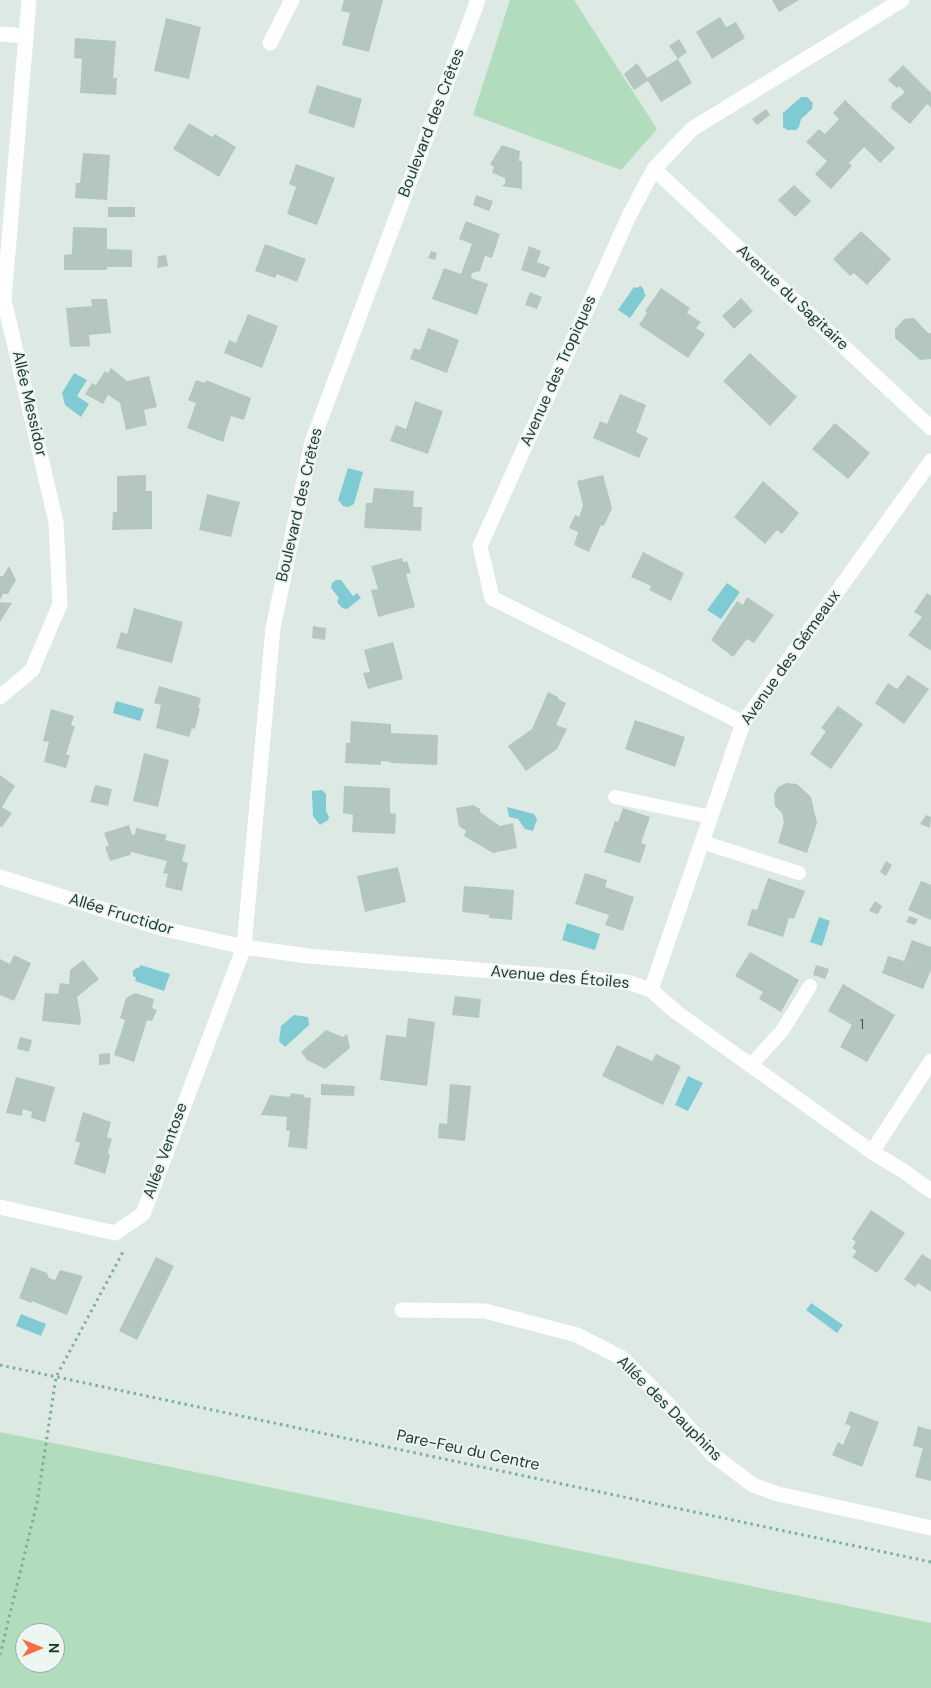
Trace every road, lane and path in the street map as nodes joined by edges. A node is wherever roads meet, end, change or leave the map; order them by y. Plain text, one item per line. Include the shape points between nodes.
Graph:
1 (29, 0) edge
2 (292, 0) edge
3 (478, 0) edge
4 (902, 0) edge
5 (0, 34) edge
6 (26, 36) junction
7 (270, 43) dead end
8 (654, 169) junction
9 (2, 301) edge
10 (931, 428) edge
11 (931, 461) edge
12 (0, 698) edge
13 (743, 723) junction
14 (616, 797) dead end
15 (710, 817) junction
16 (702, 842) junction
17 (799, 873) dead end
18 (0, 877) edge
19 (244, 946) junction
20 (810, 986) dead end
21 (651, 990) junction
22 (931, 1061) edge
23 (751, 1064) junction
24 (872, 1152) junction
25 (931, 1191) edge
26 (0, 1206) edge
27 (125, 1249) dead end
28 (402, 1310) dead end
29 (0, 1365) edge
30 (56, 1377) junction
31 (931, 1528) edge
32 (931, 1562) edge
33 (0, 1655) edge

1 - 6 street, Allée Messidor
2 - 7 street
3 - 19 street, Boulevard des Crêtes via 312,442 273,628
4 - 8 street, Avenue des Tropiques via 692,129
5 - 6 street
6 - 9 street, Allée Messidor
8 - 10 street, Avenue du Sagitaire
8 - 13 street, Avenue des Tropiques via 629,216 480,546 492,598
9 - 12 street, Allée Messidor via 56,522 60,604 32,670
11 - 13 street, Avenue des Gémeaux
13 - 15 street, Avenue des Gémeaux
14 - 15 lane
15 - 16 street, Avenue des Gémeaux
16 - 17 lane
16 - 21 street, Avenue des Gémeaux
18 - 19 street, Allée Fructidor via 164,929
19 - 21 street, Avenue des Étoiles via 308,956 627,982
19 - 26 street, Allée Ventose via 143,1214 115,1233
20 - 23 lane via 782,1031
21 - 23 street, Avenue des Étoiles via 676,1012
22 - 24 street
23 - 24 street, Avenue des Étoiles
24 - 25 street, Avenue des Étoiles
27 - 30 path
28 - 31 street, Allée des Dauphins via 485,1311 577,1335 622,1358 714,1456 753,1486
29 - 30 path, Pare-Feu du Centre
30 - 32 path, Pare-Feu du Centre
30 - 33 path via 37,1503

